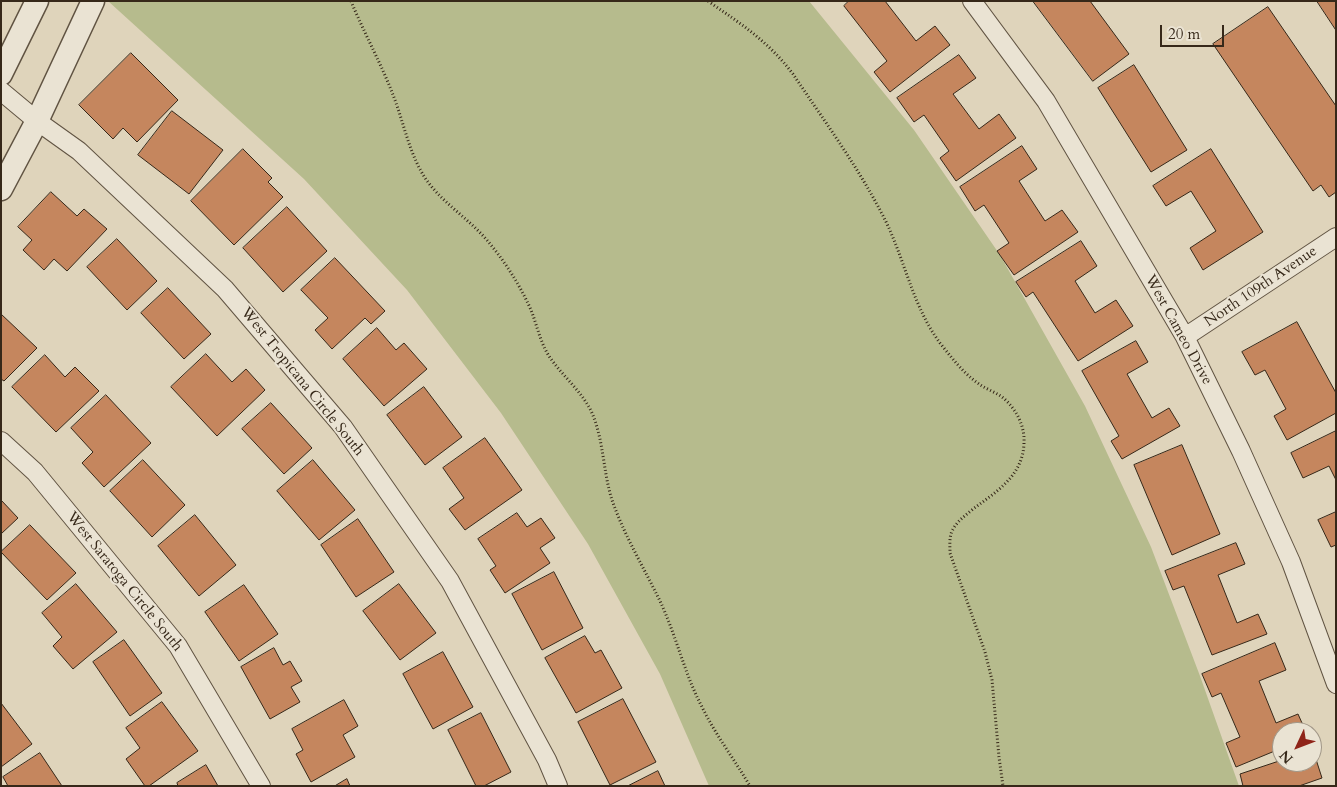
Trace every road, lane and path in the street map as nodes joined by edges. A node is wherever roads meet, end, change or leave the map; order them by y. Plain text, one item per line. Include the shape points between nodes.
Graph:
1 (37, 1) edge
2 (93, 1) edge
3 (351, 1) edge
4 (708, 1) edge
5 (972, 1) edge
6 (1, 74) edge
7 (1, 91) edge
8 (37, 121) junction
9 (1, 189) edge
10 (1336, 237) edge
11 (1185, 337) junction
12 (1, 441) edge
13 (1336, 684) edge
14 (261, 786) edge
15 (558, 786) edge
16 (750, 786) edge
17 (1003, 786) edge

1 - 6 street
2 - 8 street
3 - 16 path via 392,92 421,172 432,188 485,238 505,264 532,312 550,357 592,412 599,432 607,481 623,528 664,611 701,705
4 - 17 path via 768,44 789,68 881,211 926,322 965,372 1003,398 1022,425 1023,457 1017,471 1001,488 959,520 950,542 950,553 992,680
5 - 11 street, West Cameo Drive via 1046,101
7 - 8 street, West Tropicana Circle South
8 - 9 street
8 - 15 street, West Tropicana Circle South via 79,151 225,289 343,427 450,581
10 - 11 street, North 109th Avenue
11 - 13 street, West Cameo Drive via 1291,562
12 - 14 street, West Saratoga Circle South via 35,472 178,646

